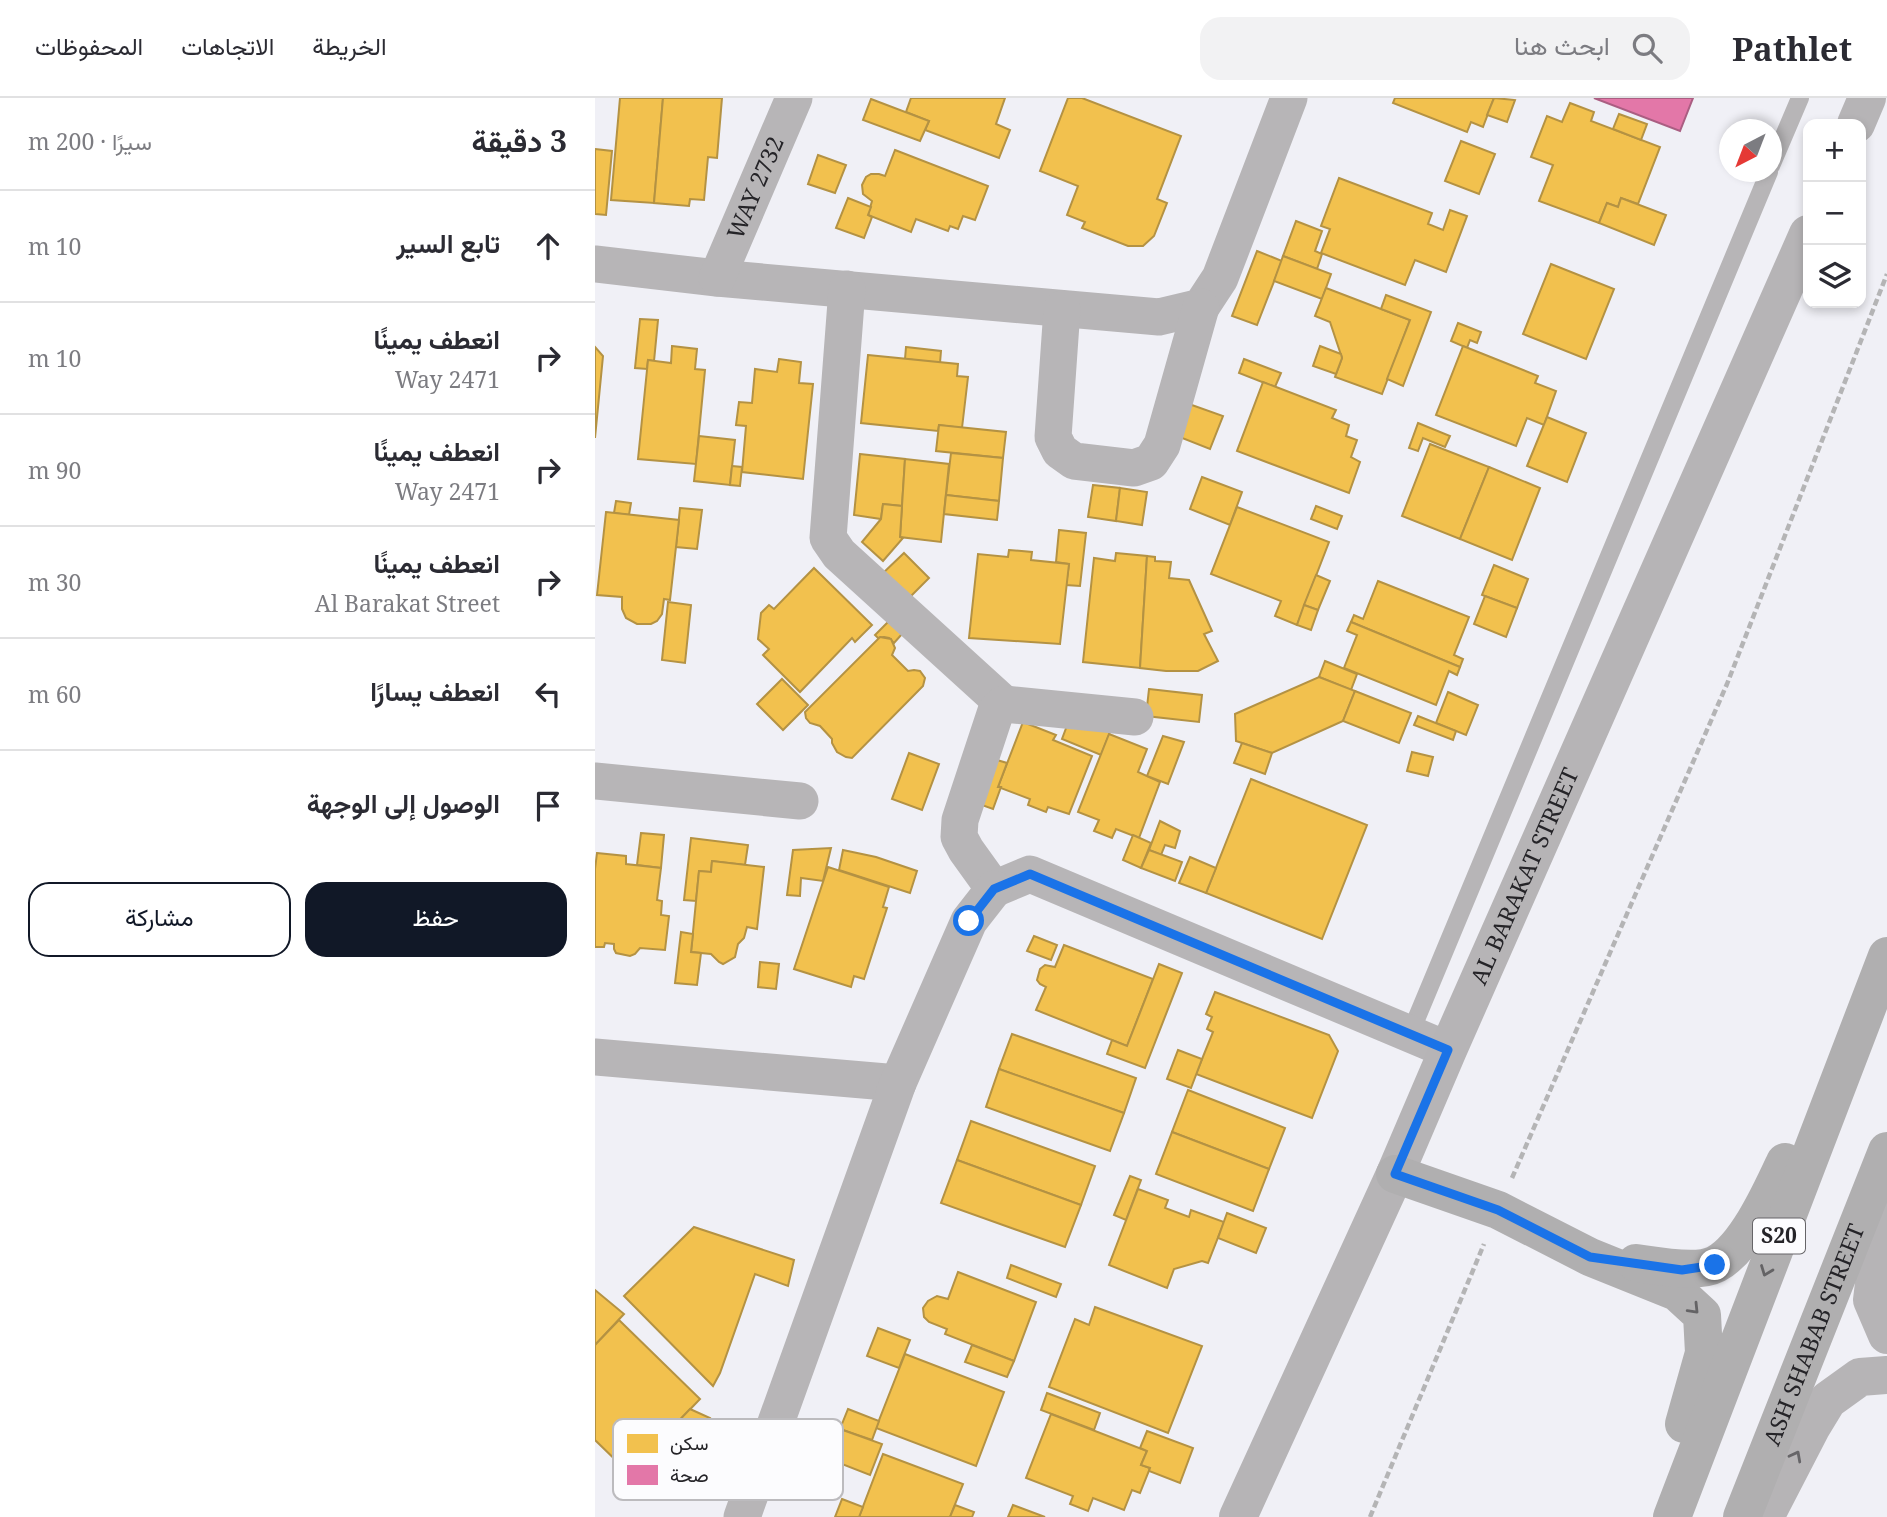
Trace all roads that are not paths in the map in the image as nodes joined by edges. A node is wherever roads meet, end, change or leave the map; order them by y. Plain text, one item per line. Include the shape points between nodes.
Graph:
1 (794, 98) edge
2 (1289, 98) edge
3 (1800, 98) edge
4 (1867, 98) edge
5 (1858, 119) edge
6 (1782, 142) edge
7 (1765, 182) edge
8 (1803, 245) edge
9 (595, 264) edge
10 (717, 278) junction
11 (846, 289) junction
12 (1201, 307) junction
13 (1062, 309) junction
14 (1004, 705) junction
15 (1135, 717) dead end
16 (595, 781) edge
17 (800, 801) dead end
18 (994, 889) junction
19 (1886, 959) edge
20 (1410, 1034) junction
21 (1448, 1050) junction
22 (595, 1056) edge
23 (898, 1083) junction
24 (1887, 1151) edge
25 (1395, 1174) junction
26 (1887, 1212) edge
27 (1590, 1257) junction
28 (1887, 1335) edge
29 (1887, 1375) edge
30 (777, 1419) edge
31 (748, 1500) edge
32 (742, 1517) edge
33 (1238, 1517) edge
34 (1658, 1517) edge
35 (1672, 1517) edge
36 (1742, 1517) edge
37 (1765, 1517) edge

1 - 10 street, WAY 2732
2 - 12 street via 1220,278
3 - 6 lane
4 - 5 street
7 - 20 lane
8 - 21 street, AL BARAKAT STREET
9 - 10 street
10 - 11 street
11 - 13 street
11 - 14 street via 828,538 839,554
12 - 13 street via 1160,317
12 - 13 street via 1162,445 1151,462 1134,468 1075,461 1060,451 1053,437
14 - 15 street
14 - 18 street via 996,711 960,820 959,837
16 - 17 street
18 - 20 street via 1030,874
18 - 23 street via 969,921
19 - 27 main road via 1766,1201 1735,1249 1715,1265 1682,1270
19 -> 35 main road, S20
20 - 21 street
21 - 25 street, AL BARAKAT STREET
22 - 23 street
23 - 30 street
24 - 36 main road, ASH SHABAB STREET
25 - 27 main road via 1498,1210
25 - 33 street, AL BARAKAT STREET
26 - 28 street via 1873,1300
27 -> 34 main road via 1677,1292 1702,1315 1704,1353
37 -> 29 street via 1828,1400 1860,1377
31 - 32 street

